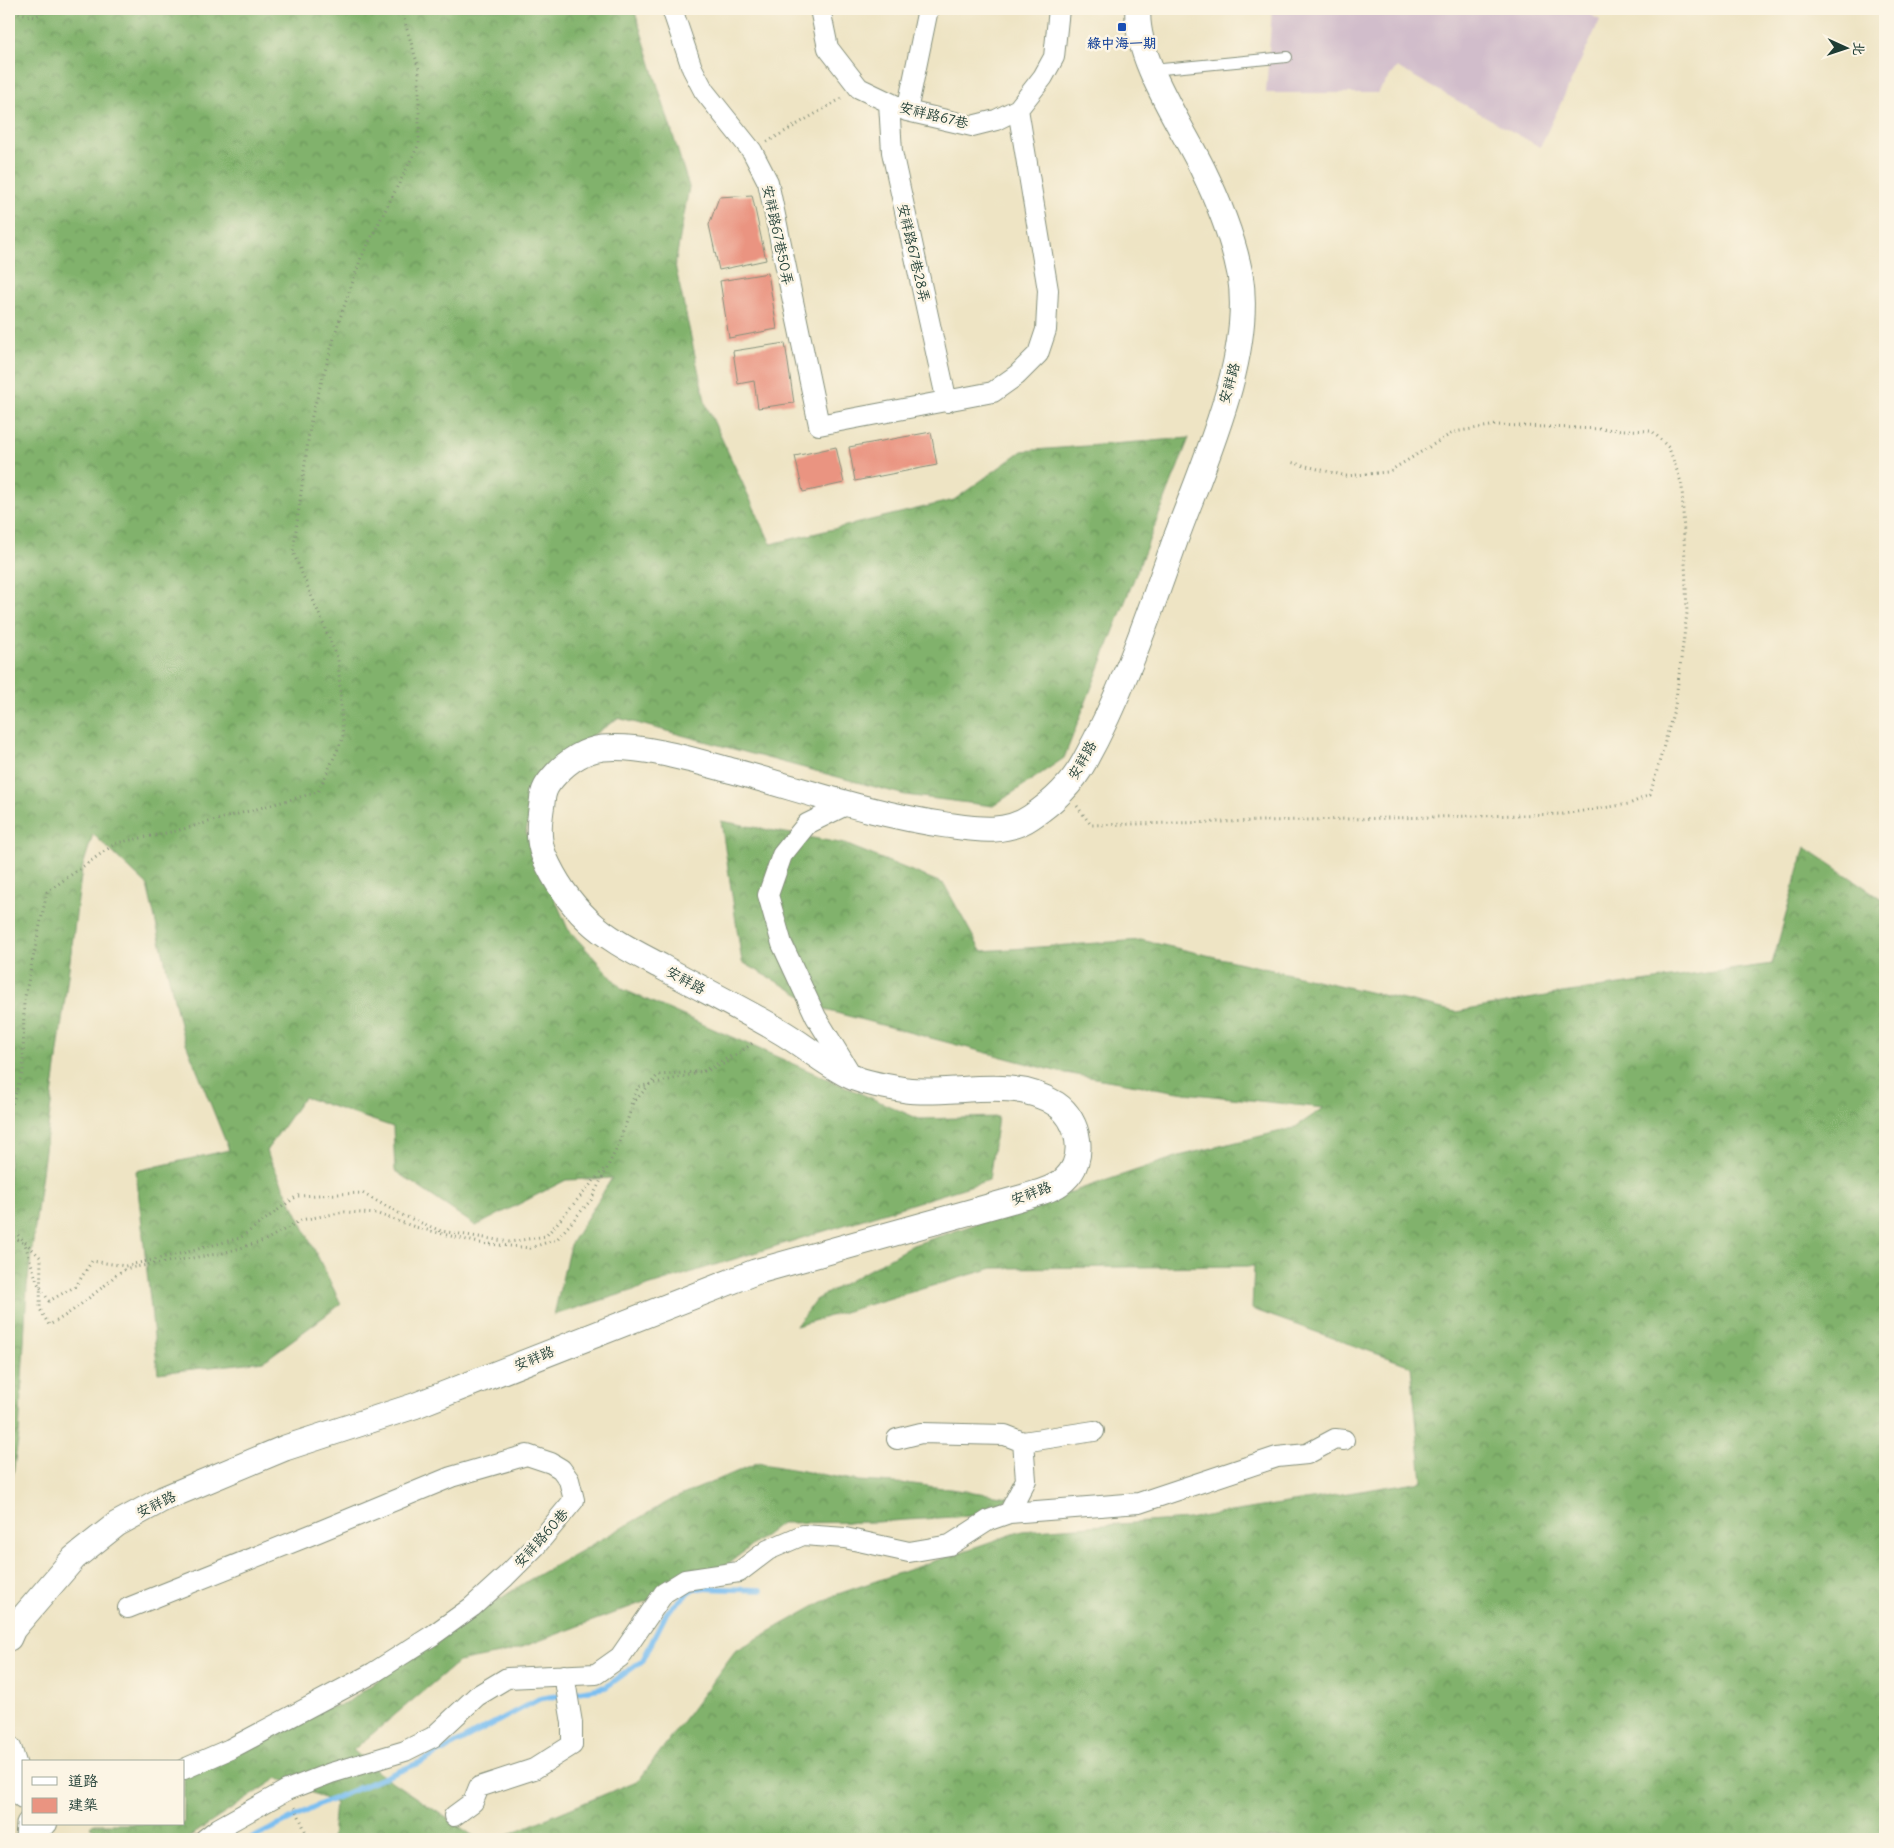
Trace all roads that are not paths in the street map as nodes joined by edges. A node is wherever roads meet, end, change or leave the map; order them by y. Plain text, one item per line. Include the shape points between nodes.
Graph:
1 (672, 9) edge
2 (820, 9) edge
3 (928, 9) edge
4 (1059, 9) edge
5 (1138, 9) edge
6 (1287, 56) dead end
7 (1152, 70) junction
8 (898, 107) junction
9 (1018, 109) junction
10 (947, 402) junction
11 (850, 803) junction
12 (854, 1079) junction
13 (1094, 1431) dead end
14 (897, 1438) dead end
15 (1344, 1440) dead end
16 (1024, 1442) junction
17 (1009, 1513) junction
18 (128, 1608) dead end
19 (9, 1638) edge
20 (564, 1675) junction
21 (9, 1749) edge
22 (185, 1770) edge
23 (22, 1790) edge
24 (454, 1816) dead end
25 (206, 1839) edge

1 - 10 street, 安祥路67巷50弄 via 692,68 704,91 752,150 768,182 819,426
2 - 8 street, 安祥路67巷 via 828,48 859,88
3 - 8 street, 安祥路67巷28弄
4 - 9 street, 安祥路67巷 via 1054,58
5 - 7 street, 安祥路 via 1137,21
6 - 7 lane
7 - 11 street, 安祥路 via 1202,166 1224,217 1240,277 1242,322 1235,366 1214,434 1134,652 1082,766 1065,789 1026,820 995,831 913,821
8 - 9 street, 安祥路67巷 via 972,126 996,120
8 - 10 street, 安祥路67巷28弄 via 892,152
9 - 10 street via 1048,290 1046,330 1038,354 994,392
11 - 12 street via 807,824 782,855 768,896 782,944 816,1017
11 - 12 street, 安祥路 via 687,758 627,748 598,748 564,766 548,783 542,793 539,841 547,863 566,895 589,921 621,944 770,1034
12 - 19 street, 安祥路 via 910,1090 1028,1090 1066,1111 1075,1124 1079,1146 1075,1165 1065,1180 1045,1191 755,1272 414,1406 286,1448 163,1499 117,1524 74,1558 13,1629
13 - 16 street
14 - 16 street via 921,1434 1005,1435
15 - 17 street via 1334,1439 1307,1454 1277,1457 1139,1503
16 - 17 street via 1026,1480
17 - 20 street via 989,1520 950,1545 909,1552 845,1538 803,1535 768,1550 739,1572 685,1580 664,1593 620,1657 596,1674
18 - 22 street, 安祥路60巷 via 470,1471 527,1455 551,1463 561,1469 569,1480 574,1500 535,1547 472,1607 373,1673
20 - 24 street via 572,1745 534,1769 480,1787 473,1802
20 - 25 street via 507,1678 477,1696 433,1738 405,1751 287,1790 218,1828
21 - 23 street

